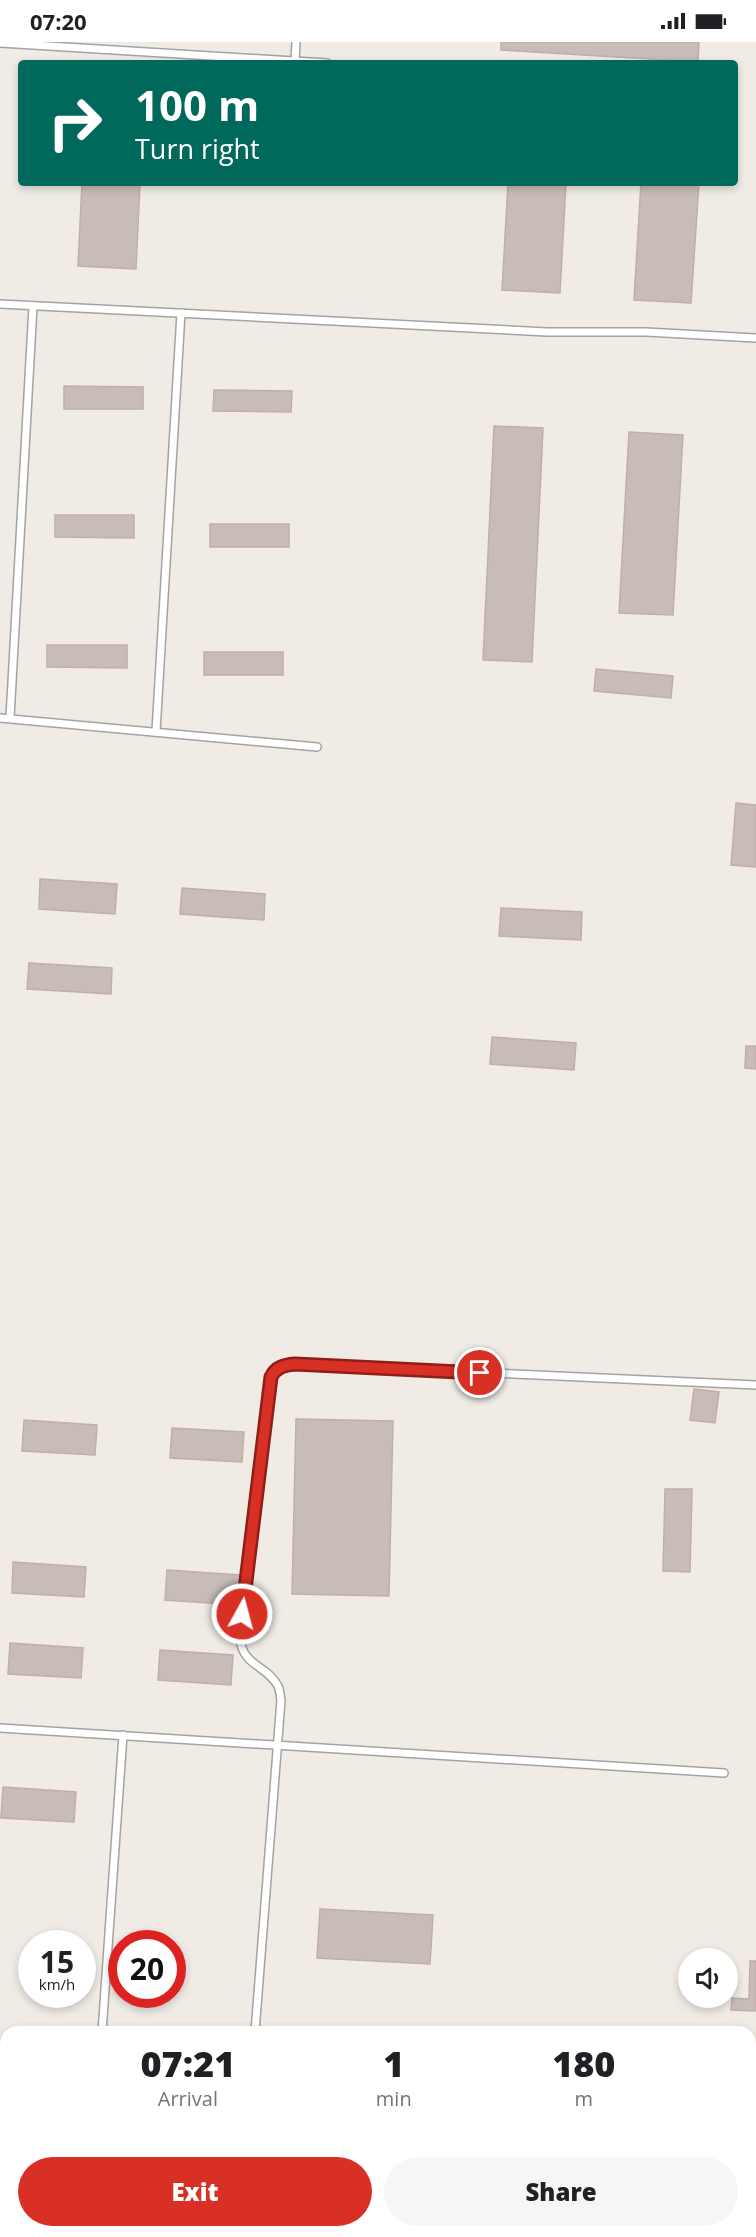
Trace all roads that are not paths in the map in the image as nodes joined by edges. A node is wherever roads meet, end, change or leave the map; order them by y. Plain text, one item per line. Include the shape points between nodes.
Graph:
1 (296, 42) edge
2 (0, 43) edge
3 (279, 60) edge
4 (295, 60) edge
5 (0, 304) edge
6 (33, 306) junction
7 (181, 313) junction
8 (756, 338) edge
9 (0, 718) edge
10 (10, 718) junction
11 (156, 731) junction
12 (317, 747) dead end
13 (756, 1385) edge
14 (0, 1728) edge
15 (123, 1735) junction
16 (276, 1745) junction
17 (724, 1773) dead end
18 (102, 2026) edge
19 (255, 2026) edge

1 - 4 lane
2 - 3 lane
5 - 6 lane
6 - 7 lane
6 - 10 lane
7 - 8 lane via 547,332
7 - 11 lane
9 - 10 lane
10 - 11 lane
11 - 12 lane
13 - 16 lane via 295,1364 274,1370 240,1647 246,1658 278,1686 281,1700
14 - 15 lane
15 - 16 lane
15 - 18 lane
16 - 17 lane
16 - 19 lane

